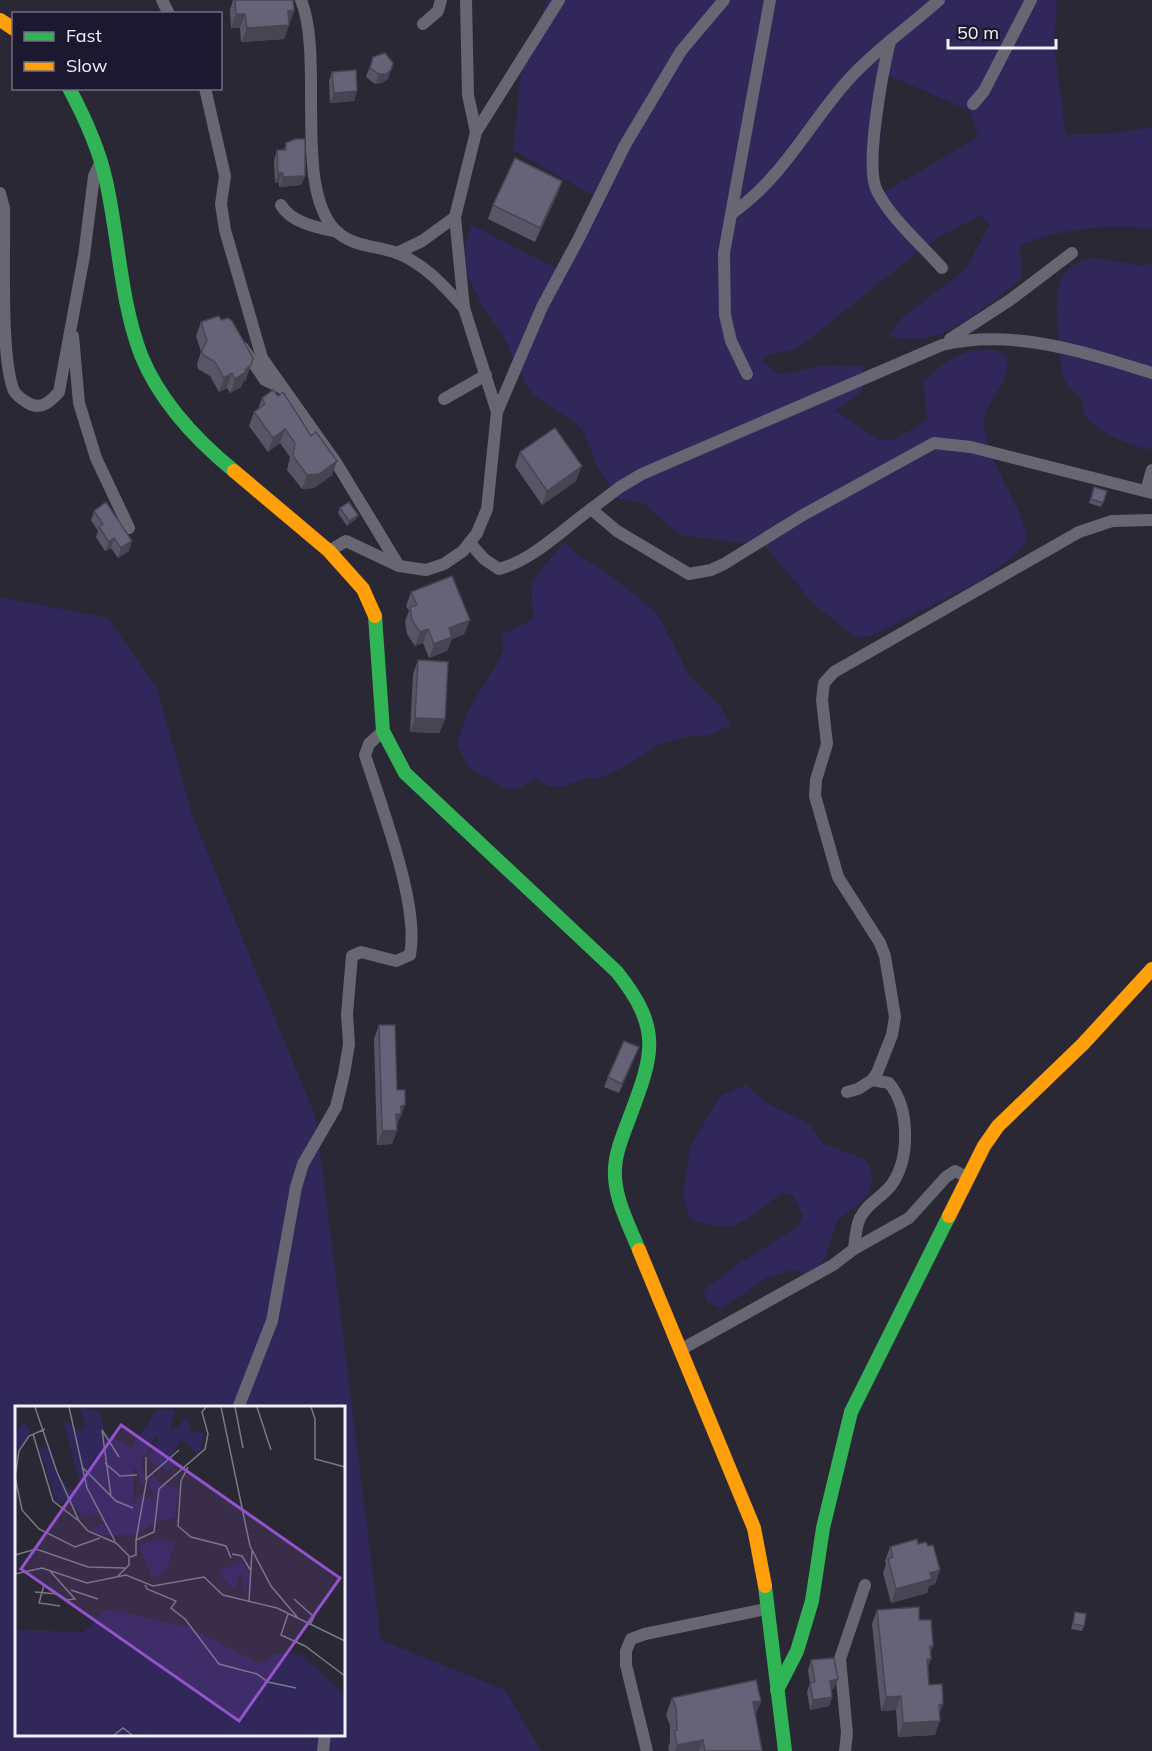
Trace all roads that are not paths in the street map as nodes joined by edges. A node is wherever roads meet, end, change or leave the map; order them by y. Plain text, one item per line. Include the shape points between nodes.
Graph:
1 (301, 0) edge
2 (441, 0) edge
3 (466, 0) edge
4 (559, 0) edge
5 (723, 0) edge
6 (770, 0) edge
7 (939, 0) edge
8 (1031, 0) edge
9 (423, 24) dead end
10 (890, 41) junction
11 (70, 90) edge
12 (206, 90) edge
13 (973, 104) dead end
14 (476, 132) junction
15 (101, 161) junction
16 (0, 193) edge
17 (281, 205) dead end
18 (731, 214) junction
19 (455, 217) junction
20 (338, 232) junction
21 (397, 253) junction
22 (1072, 253) dead end
23 (942, 268) dead end
24 (2, 291) edge
25 (464, 308) junction
26 (72, 320) junction
27 (236, 336) edge
28 (942, 345) junction
29 (1152, 373) edge
30 (747, 374) dead end
31 (486, 375) junction
32 (283, 388) junction
33 (444, 399) dead end
34 (497, 412) junction
35 (1152, 470) edge
36 (1149, 492) edge
37 (591, 509) junction
38 (1152, 520) edge
39 (129, 528) dead end
40 (470, 543) junction
41 (329, 551) junction
42 (399, 566) junction
43 (383, 731) junction
44 (1152, 969) edge
45 (872, 1080) junction
46 (847, 1092) dead end
47 (969, 1178) junction
48 (854, 1249) junction
49 (680, 1350) junction
50 (238, 1406) edge
51 (865, 1585) dead end
52 (766, 1609) junction
53 (777, 1690) junction
54 (325, 1736) edge
55 (323, 1751) edge
56 (647, 1751) edge
57 (785, 1751) edge
58 (845, 1751) edge

1 - 20 street via 311,44 315,173 321,208
2 - 9 street via 438,11
3 - 14 street via 468,95
4 - 14 street
5 - 34 street via 681,51 625,145 542,306
6 - 18 street
7 - 10 street
8 - 13 street via 988,85
10 - 18 street via 847,81 773,180
10 - 23 street via 875,135 873,182 892,212
11 - 15 street
12 - 32 street via 224,167 221,204 232,262 262,358
14 - 19 street
15 - 26 street via 92,188
15 - 41 street via 131,325 158,388 172,411 211,452
16 - 24 street via 4,208
17 - 20 street via 306,224
18 - 30 street via 724,253 725,315 731,342
19 - 21 street
19 - 25 street
20 - 21 street via 351,240
21 - 25 street via 426,268
22 - 28 street
24 - 26 street via 9,380 15,392 32,405 42,406 59,392
25 - 31 street
26 - 39 street via 80,403 96,458
27 - 32 street via 259,373 272,385
28 - 29 street via 963,340 1017,340 1083,352
28 - 37 street via 642,474
31 - 33 street
31 - 34 street
32 - 42 street via 337,464
34 - 40 street via 488,510
35 - 36 street
36 - 37 street via 971,447 934,443 803,515 724,564 689,574 617,531
37 - 40 street via 508,567 499,569
38 - 45 street via 1112,521 1079,532 834,672 824,683 826,744 815,796 838,877 883,950 895,1017 883,1063
40 - 42 street via 444,564 426,570
41 - 42 street via 346,541
41 - 43 street via 363,589 375,617
43 - 49 street via 405,773 617,972 646,1013 651,1057 614,1172 627,1220
43 - 50 street via 369,744 365,755 408,903 413,940 410,955 396,961 362,952 352,956 347,1014 349,1044 336,1107 303,1164 272,1321
44 - 47 street via 1083,1044 998,1126
45 - 46 street
45 - 48 street via 889,1083 895,1090 905,1144 891,1186 860,1218
47 - 48 street via 955,1171 946,1176 909,1218
47 - 53 street via 851,1412 823,1528 812,1601 797,1651
48 - 49 street via 833,1265
49 - 52 street via 754,1528
51 - 58 street via 840,1659
52 - 53 street
52 - 56 street via 631,1640 626,1665
53 - 57 street
54 - 55 street

